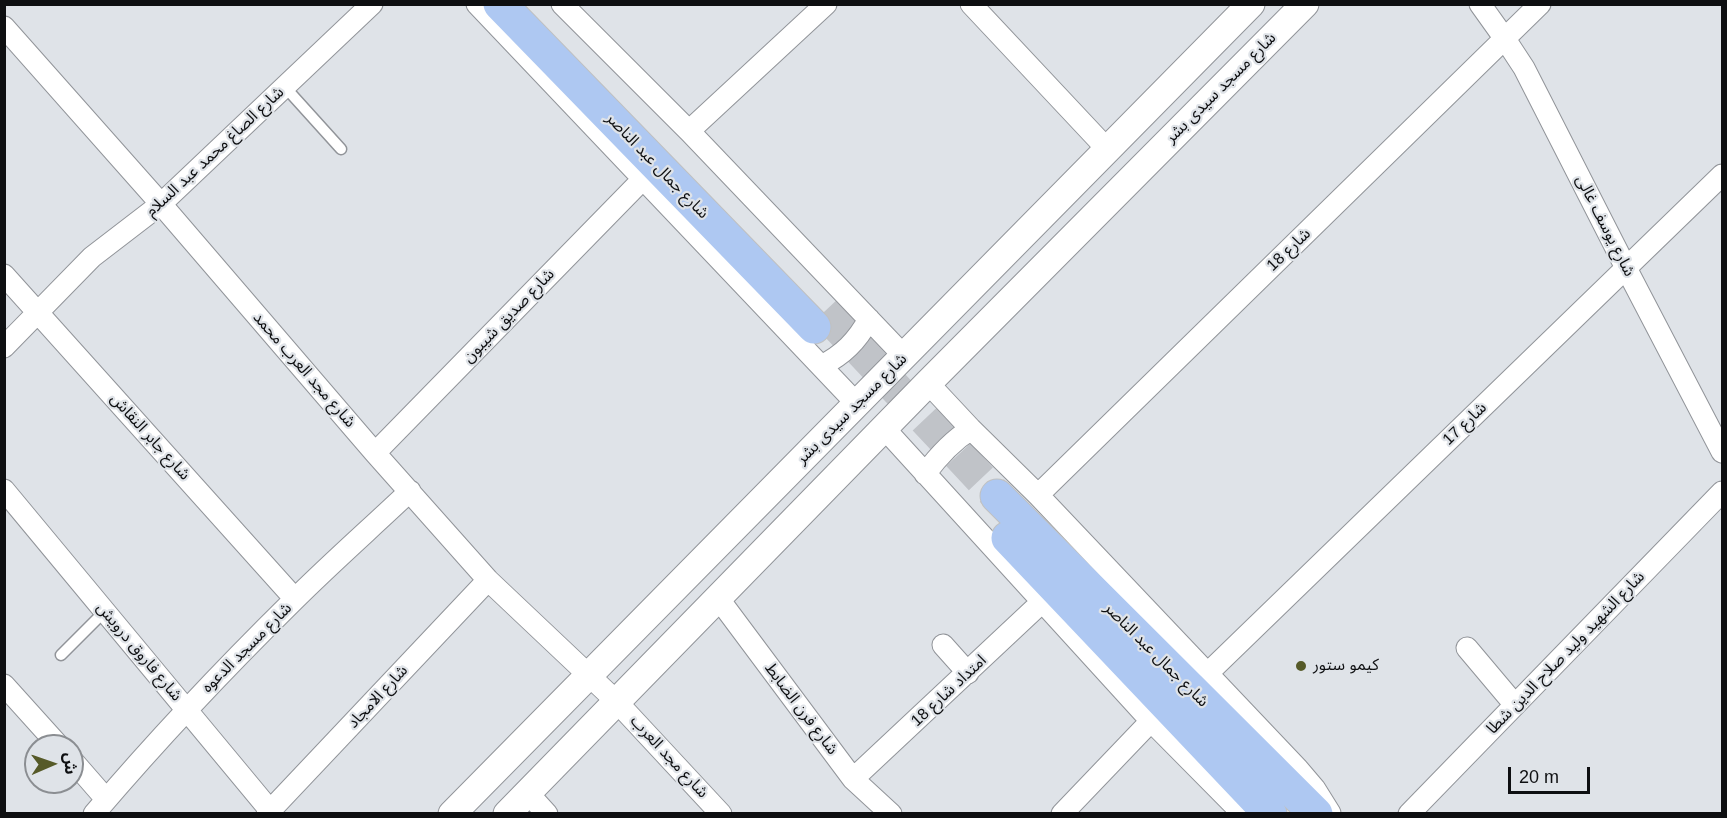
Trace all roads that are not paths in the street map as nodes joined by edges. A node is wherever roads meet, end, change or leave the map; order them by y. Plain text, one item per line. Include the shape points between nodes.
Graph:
1 (372, 4) edge
2 (477, 4) edge
3 (500, 4) edge
4 (529, 4) edge
5 (562, 4) edge
6 (826, 4) edge
7 (971, 4) edge
8 (1251, 4) edge
9 (1305, 4) edge
10 (1480, 4) edge
11 (1540, 4) edge
12 (4, 27) edge
13 (1505, 39) junction
14 (285, 87) junction
15 (689, 130) junction
16 (341, 149) dead end
17 (1108, 150) junction
18 (1722, 175) edge
19 (642, 180) junction
20 (161, 204) junction
21 (1626, 268) junction
22 (4, 275) edge
23 (38, 312) junction
24 (869, 319) junction
25 (4, 347) edge
26 (904, 356) junction
27 (821, 366) junction
28 (928, 383) junction
29 (857, 404) junction
30 (884, 428) junction
31 (971, 429) junction
32 (1722, 452) edge
33 (375, 453) junction
34 (925, 474) junction
35 (4, 490) edge
36 (410, 491) junction
37 (1722, 492) edge
38 (1038, 495) junction
39 (488, 580) junction
40 (718, 598) junction
41 (295, 599) junction
42 (1043, 601) junction
43 (105, 611) junction
44 (944, 645) dead end
45 (1467, 648) dead end
46 (61, 655) dead end
47 (968, 673) junction
48 (1208, 674) junction
49 (589, 675) junction
50 (4, 685) edge
51 (616, 701) junction
52 (1515, 705) junction
53 (187, 709) junction
54 (1151, 721) junction
55 (48, 734) edge
56 (853, 779) junction
57 (84, 780) edge
58 (527, 792) junction
59 (100, 806) edge
60 (270, 812) edge
61 (452, 813) edge
62 (507, 813) edge
63 (547, 813) edge
64 (721, 813) edge
65 (891, 813) edge
66 (1062, 813) edge
67 (1243, 813) edge
68 (1270, 813) edge
69 (1316, 813) edge
70 (1330, 813) edge
71 (1408, 813) edge

1 - 14 street, شارع الصاغ محمد عبد السلام
2 - 19 street
3 - 4 main road, شارع جمال عبد الناصر via 819,320
5 - 15 street
6 - 15 street
7 - 17 street
8 - 17 street, شارع مسجد سيدى بشر
9 - 28 street, شارع مسجد سيدى بشر
10 - 13 street, شارع يوسف غالى
11 - 13 street, شارع 18
12 - 20 street, شارع مجد العرب محمد
13 - 21 street, شارع يوسف غالى via 1540,98
13 - 38 street, شارع 18
14 - 16 lane
14 - 20 street, شارع الصاغ محمد عبد السلام
15 - 24 street
17 - 26 street, شارع مسجد سيدى بشر
18 - 21 street, شارع 17
19 - 27 street
19 - 33 street, شارع صديق شيبون
20 - 23 street, شارع الصاغ محمد عبد السلام via 92,257
20 - 33 street, شارع مجد العرب محمد
21 - 32 street, شارع يوسف غالى
21 - 48 street, شارع 17
22 - 23 street, شارع جابر النقاش
23 - 25 street, شارع الصاغ محمد عبد السلام
23 - 41 street, شارع جابر النقاش
24 - 26 street
24 - 27 street via 850,347
26 - 29 street, شارع مسجد سيدى بشر
27 - 29 street
28 - 30 street, شارع مسجد سيدى بشر
28 - 31 street
29 - 49 street, شارع مسجد سيدى بشر
30 - 34 street
30 - 40 street, شارع مسجد سيدى بشر
31 - 34 street via 953,440
31 - 38 street
33 - 36 street, شارع مجد العرب محمد
34 - 42 street
35 - 43 street, شارع فاروق درويش
36 - 39 street, شارع مجد العرب محمد
36 - 41 street, شارع مسجد الدعوه
37 - 52 street, شارع الشهيد وليد صلاح الدين شطا
38 - 48 street
39 - 49 street, شارع مجد العرب محمد
39 - 60 street, شارع الامجاد
40 - 51 street, شارع مسجد سيدى بشر
40 - 56 street, شارع فرن الضابط
41 - 53 street, شارع مسجد الدعوه
42 - 47 street, امتداد شارع 18
42 - 54 street
43 - 46 lane
43 - 53 street, شارع فاروق درويش
44 - 47 street
45 - 52 street
47 - 56 street, امتداد شارع 18
48 - 70 street via 1304,776
49 - 51 street, شارع مجد العرب محمد
49 - 61 street, شارع مسجد سيدى بشر
50 - 55 street
51 - 58 street, شارع مسجد سيدى بشر
51 - 64 street, شارع مجد العرب
52 - 71 street, شارع الشهيد وليد صلاح الدين شطا
53 - 59 street, شارع مسجد الدعوه
53 - 60 street, شارع فاروق درويش
54 - 66 street
54 - 67 street
56 - 65 street, شارع فرن الضابط
57 - 59 street
58 - 62 street, شارع مسجد سيدى بشر
58 - 63 street
68 - 69 main road, شارع جمال عبد الناصر via 990,503

